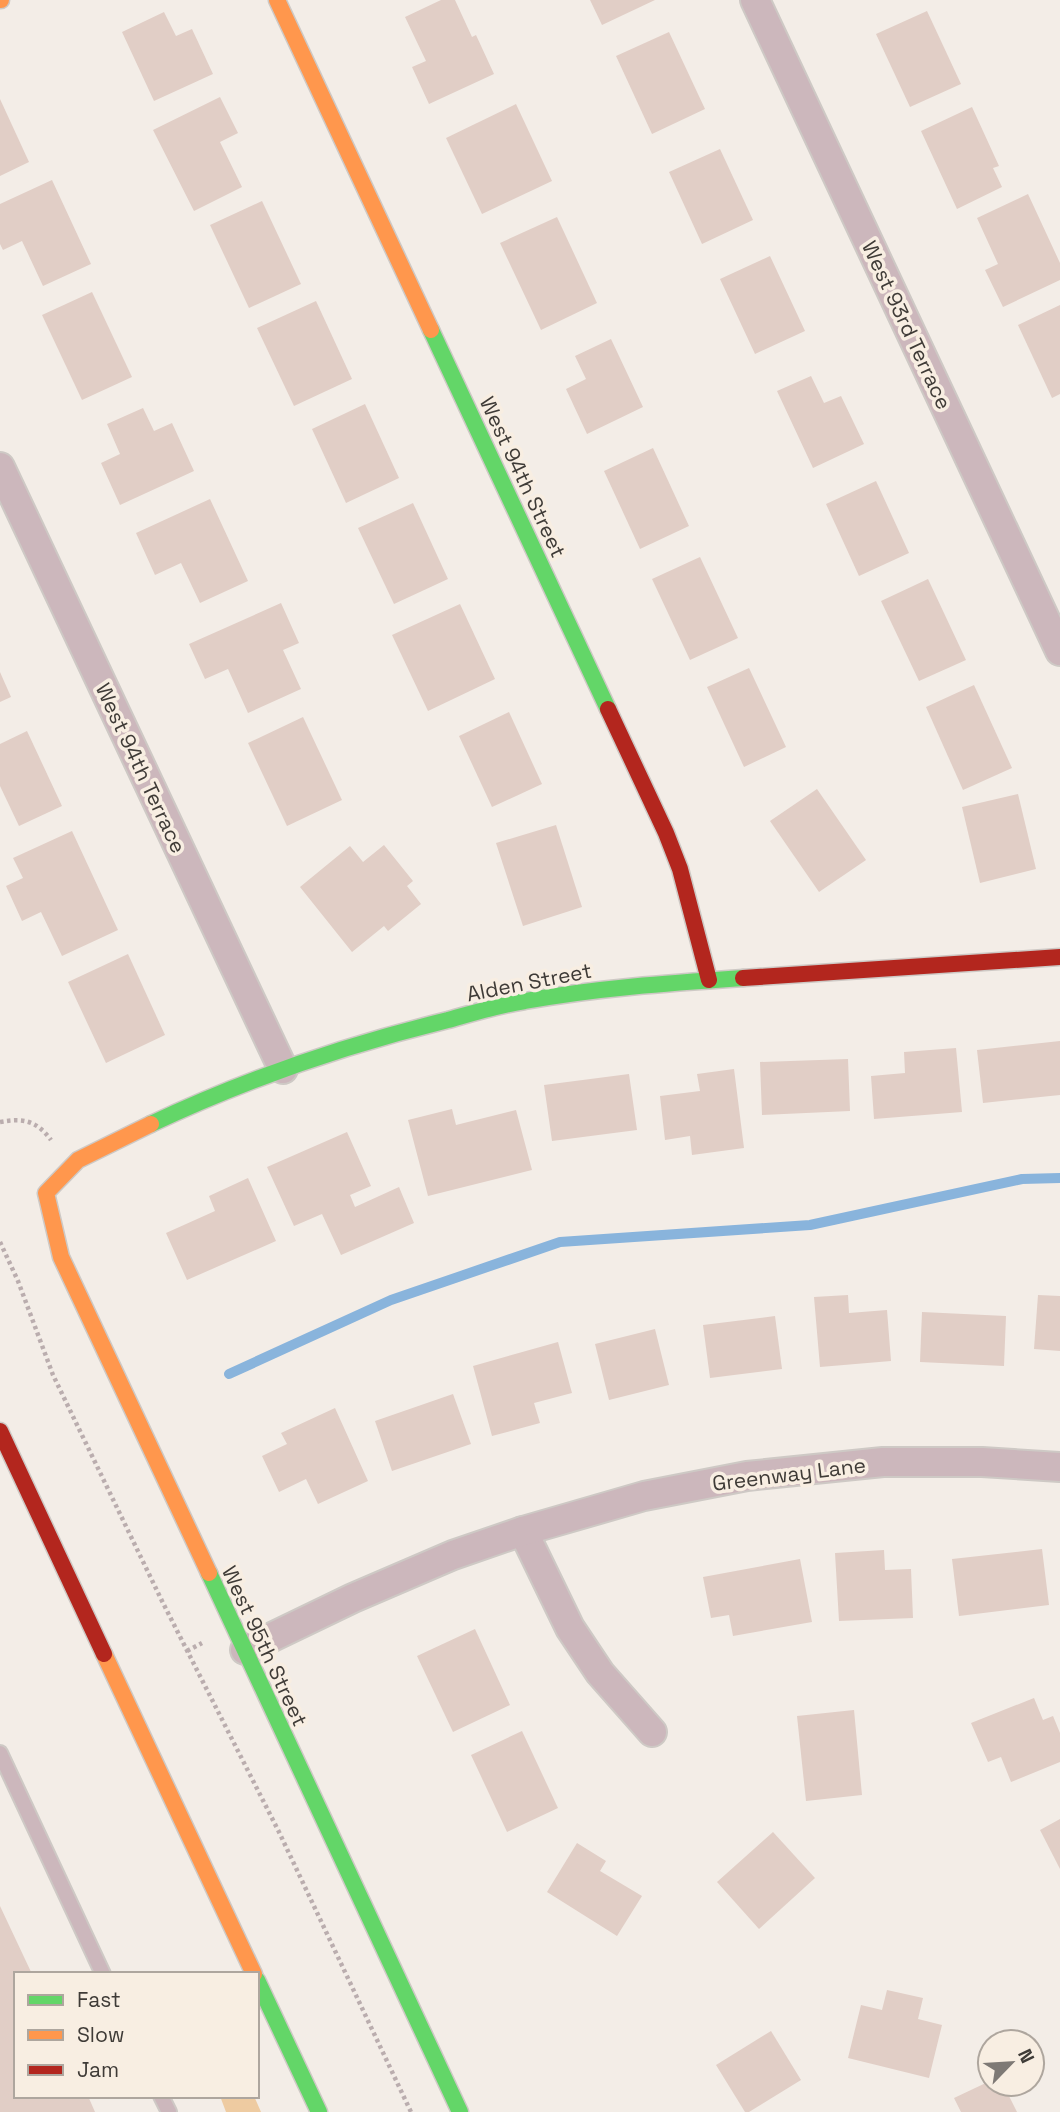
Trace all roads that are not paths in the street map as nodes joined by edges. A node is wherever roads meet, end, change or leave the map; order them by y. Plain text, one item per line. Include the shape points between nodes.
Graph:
1 (277, 0) edge
2 (755, 0) edge
3 (0, 467) edge
4 (1060, 650) edge
5 (1060, 957) edge
6 (709, 980) junction
7 (283, 1069) junction
8 (46, 1193) joint
9 (1, 1437) edge
10 (1060, 1467) edge
11 (523, 1531) junction
12 (245, 1650) junction
13 (652, 1732) dead end
14 (0, 1753) edge
15 (102, 1972) edge
16 (253, 1972) edge
17 (259, 1984) edge
18 (319, 2112) edge
19 (460, 2112) edge

1 - 6 street, West 94th Street via 666,833
2 - 4 street, West 93rd Terrace
3 - 7 street, West 94th Terrace
5 - 6 street, Alden Street
6 - 7 street, Alden Street via 523,1001 379,1037
7 - 8 street, Alden Street via 203,1099 118,1139 78,1160
8 - 12 street, West 95th Street via 61,1257
9 - 16 street
10 - 11 street, Greenway Lane via 883,1462 747,1476 644,1496
11 - 12 street, Greenway Lane via 440,1560
11 - 13 street via 570,1628 600,1673
12 - 19 street, West 95th Street
14 - 15 lane
17 - 18 street

